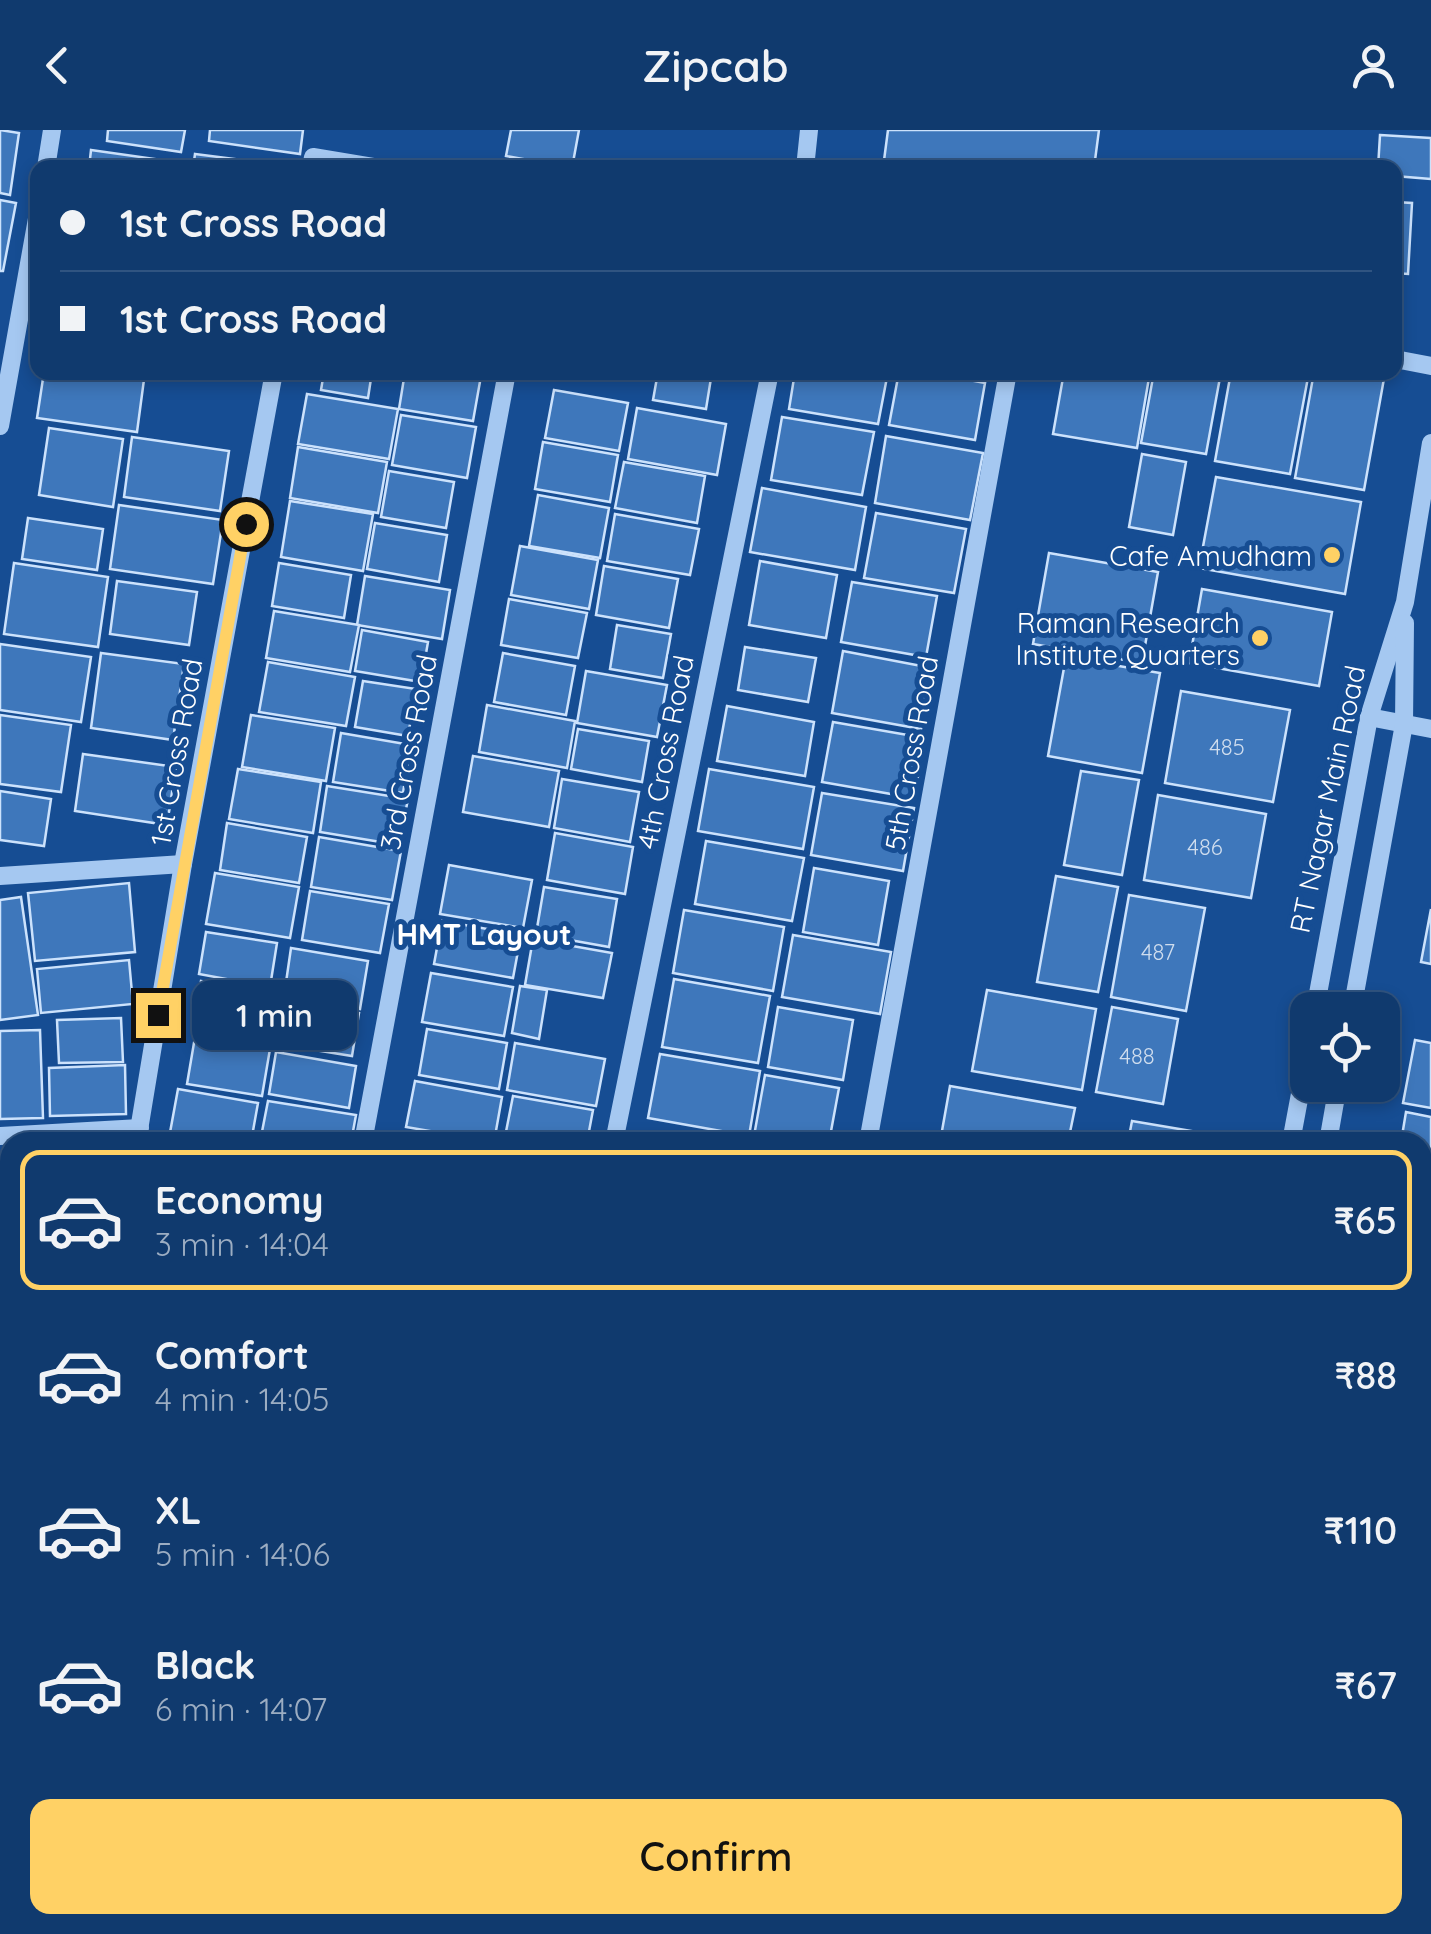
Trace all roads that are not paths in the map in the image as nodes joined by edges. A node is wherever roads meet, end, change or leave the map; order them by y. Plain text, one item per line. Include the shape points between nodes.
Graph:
1 (52, 130) edge
2 (809, 130) edge
3 (47, 160) edge
4 (806, 160) edge
5 (30, 258) edge
6 (1402, 360) edge
7 (1431, 366) edge
8 (273, 380) edge
9 (506, 380) edge
10 (768, 380) edge
11 (1007, 380) edge
12 (0, 426) edge
13 (1431, 443) edge
14 (1405, 602) junction
15 (1370, 717) junction
16 (1404, 724) junction
17 (1431, 729) edge
18 (183, 864) junction
19 (0, 876) edge
20 (1318, 992) edge
21 (1355, 992) edge
22 (1298, 1102) edge
23 (1335, 1102) edge
24 (138, 1132) edge
25 (365, 1132) edge
26 (616, 1132) edge
27 (870, 1132) edge
28 (1292, 1132) edge
29 (1330, 1132) edge

1 - 3 street
2 - 4 street
5 - 12 street
6 - 7 street
8 - 18 street, 1st Cross Road
9 - 25 street, 3rd Cross Road
10 - 26 street, 4th Cross Road
11 - 27 street, 5th Cross Road
13 - 14 street, RT Nagar Main Road
14 - 15 street, RT Nagar Main Road
14 - 16 street, RT Nagar Main Road
15 - 16 street
15 - 20 street, RT Nagar Main Road
16 - 17 street
16 - 21 street, RT Nagar Main Road
18 - 19 street
18 - 24 street, 1st Cross Road
22 - 28 street
23 - 29 street

